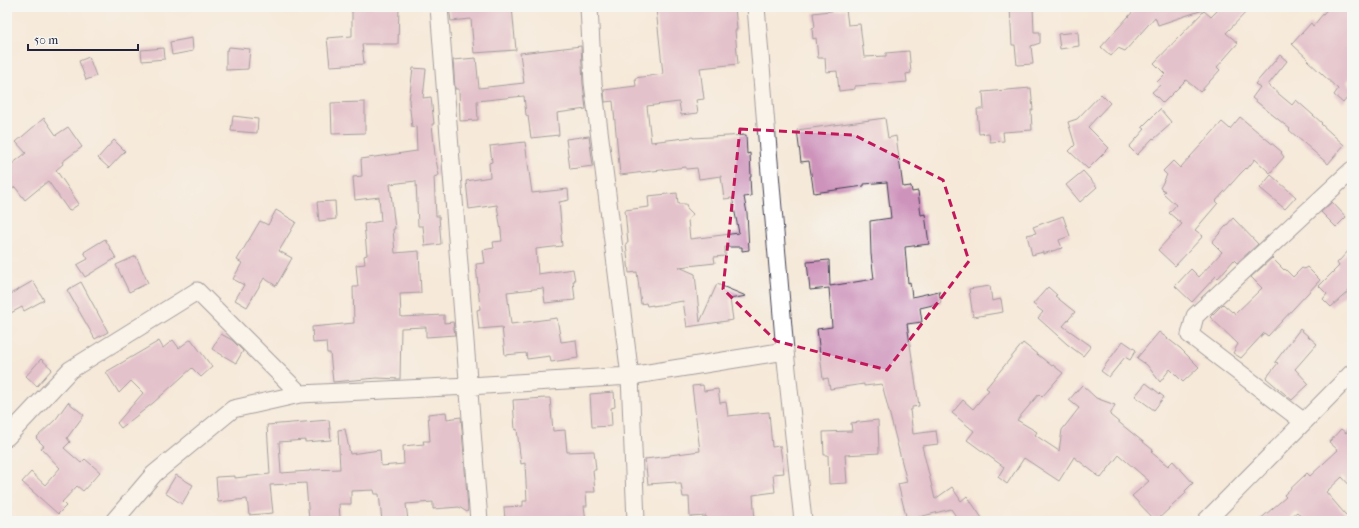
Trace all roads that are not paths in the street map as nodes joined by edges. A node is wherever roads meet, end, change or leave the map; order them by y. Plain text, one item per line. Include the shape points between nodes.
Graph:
1 (438, 7) edge
2 (589, 7) edge
3 (756, 7) edge
4 (1352, 170) edge
5 (785, 351) junction
6 (1352, 372) edge
7 (630, 376) junction
8 (469, 386) junction
9 (300, 394) junction
10 (1304, 422) junction
11 (7, 437) edge
12 (114, 521) edge
13 (479, 521) edge
14 (636, 521) edge
15 (802, 521) edge
16 (1206, 521) edge

1 - 8 street
2 - 7 street via 593,83
3 - 5 street
4 - 10 street via 1195,316 1190,335
5 - 7 street
5 - 15 street
6 - 10 street
7 - 8 street
7 - 14 street
8 - 9 street
8 - 13 street
9 - 11 street via 197,291 70,370
9 - 12 street via 233,409 154,474
10 - 16 street

